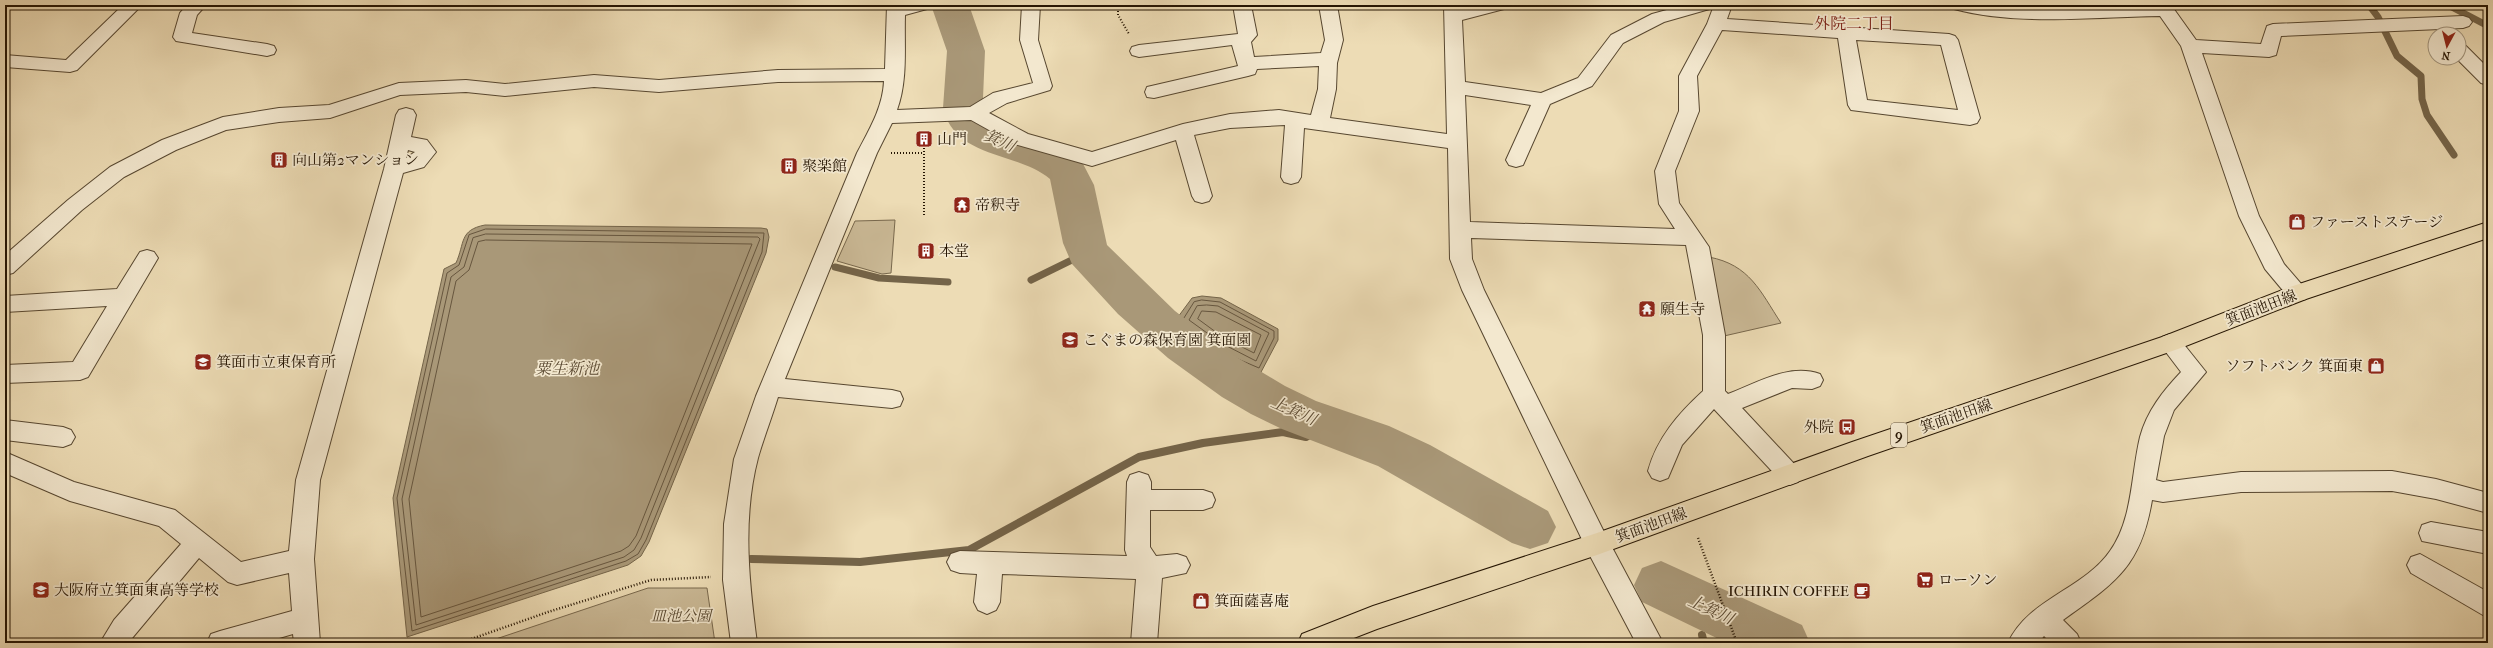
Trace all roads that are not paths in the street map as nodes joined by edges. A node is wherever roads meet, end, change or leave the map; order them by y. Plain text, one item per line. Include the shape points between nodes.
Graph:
1 (132, 5) edge
2 (197, 5) edge
3 (921, 5) edge
4 (1031, 5) edge
5 (1242, 5) edge
6 (1328, 5) edge
7 (1498, 5) edge
8 (1706, 5) edge
9 (1960, 5) edge
10 (2164, 7) edge
11 (896, 8) edge
12 (1453, 10) edge
13 (1720, 14) edge
14 (2463, 22) dead end
15 (2446, 26) edge
16 (2427, 27) edge
17 (1846, 33) junction
18 (1240, 42) junction
19 (2190, 46) junction
20 (267, 50) dead end
21 (1139, 51) dead end
22 (2467, 58) edge
23 (1329, 59) junction
24 (5, 61) edge
25 (1248, 63) junction
26 (895, 75) junction
27 (2488, 80) edge
28 (1456, 87) junction
29 (1154, 92) dead end
30 (1543, 100) junction
31 (972, 113) junction
32 (406, 114) dead end
33 (885, 116) junction
34 (1295, 120) junction
35 (1318, 123) junction
36 (1183, 131) junction
37 (1458, 142) junction
38 (1516, 160) dead end
39 (1290, 177) dead end
40 (1202, 196) dead end
41 (1461, 229) junction
42 (2488, 230) edge
43 (1693, 238) junction
44 (147, 258) dead end
45 (5, 267) edge
46 (2298, 293) junction
47 (123, 298) junction
48 (5, 304) edge
49 (2170, 343) junction
50 (5, 374) edge
51 (1812, 380) dead end
52 (771, 387) junction
53 (892, 399) dead end
54 (1719, 400) junction
55 (5, 430) edge
56 (63, 437) dead end
57 (5, 462) edge
58 (1660, 471) dead end
59 (1790, 475) junction
60 (2143, 488) junction
61 (1203, 500) dead end
62 (2488, 503) edge
63 (2431, 533) dead end
64 (197, 543) junction
65 (2488, 543) edge
66 (1597, 544) junction
67 (301, 559) junction
68 (960, 562) dead end
69 (991, 564) junction
70 (2420, 564) dead end
71 (1177, 566) dead end
72 (1150, 568) junction
73 (987, 602) dead end
74 (2488, 606) edge
75 (2044, 618) junction
76 (306, 631) edge
77 (113, 643) edge
78 (220, 643) edge
79 (744, 643) edge
80 (1144, 643) edge
81 (1311, 643) edge
82 (1650, 643) edge
83 (2021, 643) edge
84 (2068, 643) edge

1 - 24 street via 70,66
2 - 20 street via 189,12 182,37
3 - 11 street
4 - 31 street via 1029,40 1043,86 1000,98
5 - 18 street via 1248,35
6 - 23 street via 1334,40
7 - 12 street
8 - 30 street via 1658,18 1617,39 1585,82
9 - 10 street via 1980,10 2083,13
10 - 19 street
11 - 26 street
12 - 28 street
13 - 17 street
13 - 43 street via 1688,76 1689,110 1665,171 1669,204
14 - 15 street
16 - 19 street via 2382,25 2273,30 2270,51
17 - 17 street via 1949,40 1970,118 1858,105
18 - 21 street via 1235,39
18 - 25 street
19 - 46 street via 2249,216 2276,269
22 - 27 street
23 - 25 street
23 - 35 street via 1327,89
25 - 29 street via 1248,70 1241,73
26 - 33 street via 893,95
26 - 45 street via 778,76 658,86 594,81 505,90 466,86 399,89 330,110 223,124 169,145 117,172 74,205
28 - 30 street
28 - 37 street
30 - 38 street
31 - 33 street
31 - 36 street via 1015,145 1092,159
32 - 67 street via 394,169 308,480
33 - 52 street via 867,153
34 - 35 street
34 - 36 street via 1279,117 1230,122
34 - 39 street
35 - 37 street
36 - 40 street
37 - 41 street
41 - 43 street via 1506,234 1600,234
41 - 66 street via 1461,259 1473,290
42 - 46 main road, 箕面池田線 / 9
43 - 54 street via 1698,247 1714,335
44 - 47 street
46 - 49 main road, 箕面池田線 / 9
47 - 48 street
47 - 50 street via 80,371
49 - 59 main road, 箕面池田線 / 9
49 - 60 street via 2195,372 2165,405 2152,436
51 - 54 street via 1791,379
52 - 53 street
52 - 79 street via 746,459 736,524 736,580
54 - 58 street via 1687,421 1663,454
54 - 59 street
55 - 56 street
57 - 64 street via 70,491 166,517
59 - 66 main road, 箕面池田線 / 9
60 - 62 street via 2163,492 2241,482 2392,481 2436,489
60 - 75 street via 2135,529 2120,559 2099,580
61 - 72 street via 1139,491 1137,550
63 - 65 street
64 - 67 street via 237,574
64 - 77 street
66 - 81 main road, 箕面池田線 / 9 via 1373,618
66 - 82 street
67 - 76 street
68 - 69 street
69 - 72 street
69 - 73 street
70 - 74 street
71 - 72 street
72 - 80 street
75 - 83 street
75 - 84 street
76 - 78 street

